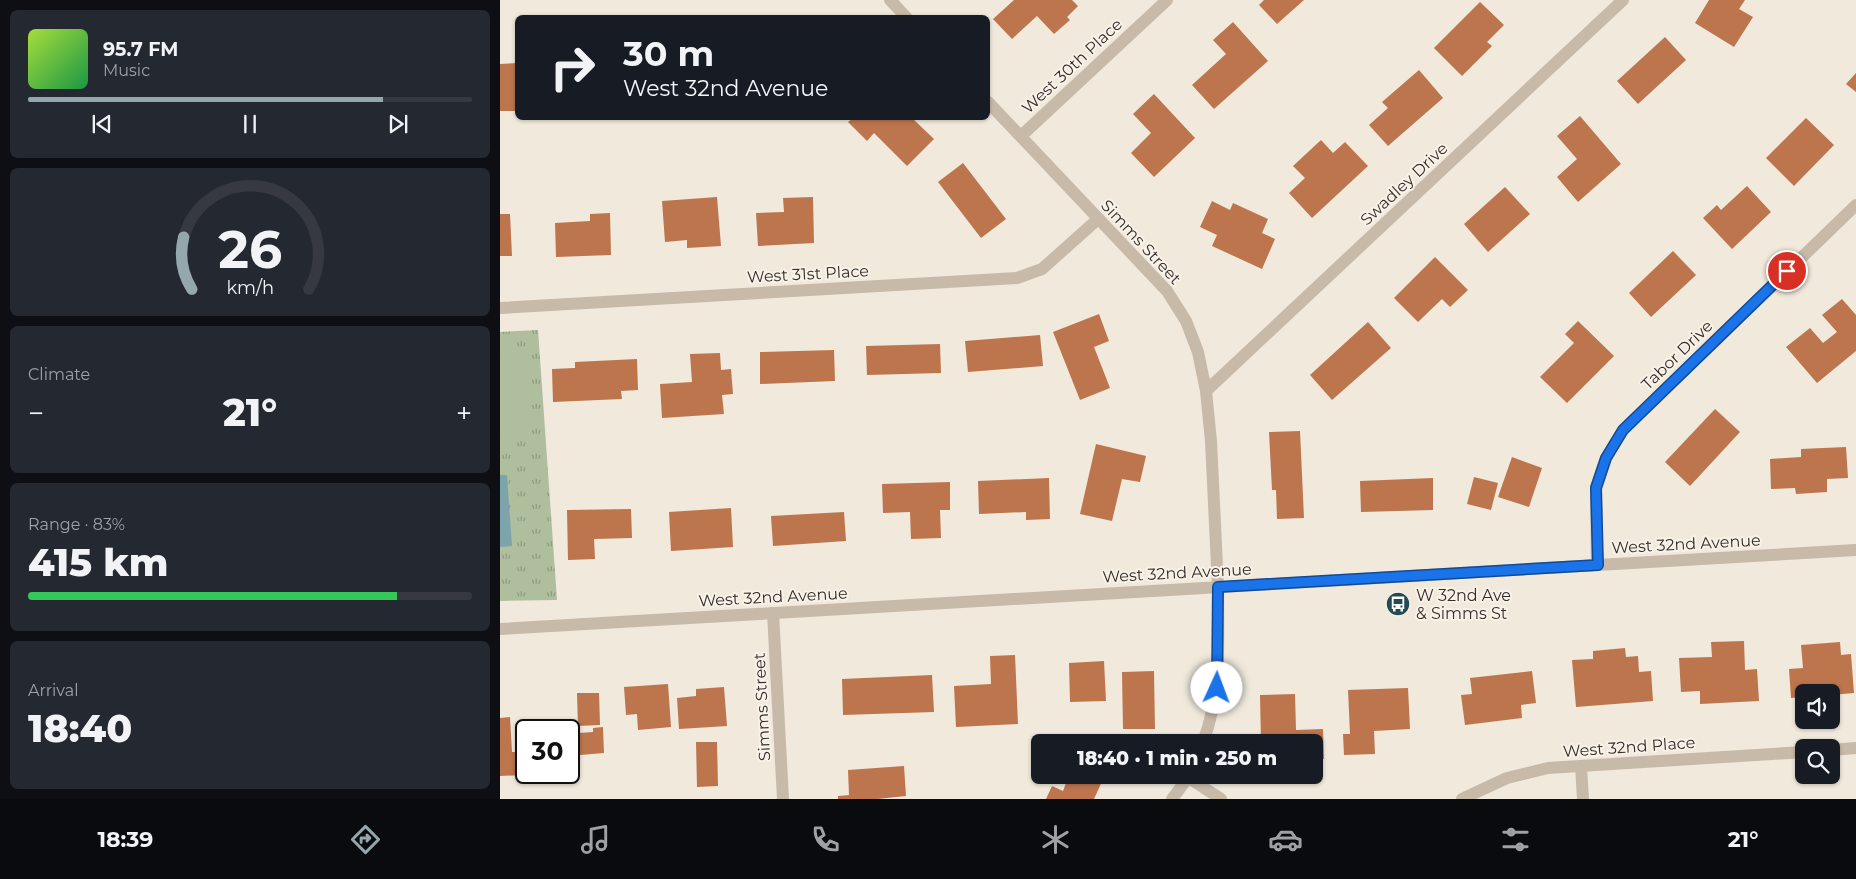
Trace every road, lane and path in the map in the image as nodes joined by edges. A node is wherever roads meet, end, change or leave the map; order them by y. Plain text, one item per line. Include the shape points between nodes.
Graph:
1 (890, 0) edge
2 (1167, 0) edge
3 (1623, 0) edge
4 (904, 15) edge
5 (990, 104) edge
6 (1021, 136) junction
7 (1856, 205) edge
8 (1098, 219) junction
9 (500, 308) edge
10 (1206, 391) junction
11 (1856, 550) edge
12 (1598, 565) junction
13 (1218, 587) junction
14 (773, 613) junction
15 (500, 630) edge
16 (1206, 734) edge
17 (1856, 748) edge
18 (1840, 749) edge
19 (1795, 753) edge
20 (1581, 766) junction
21 (1184, 784) edge
22 (1199, 784) edge
23 (783, 799) edge
24 (1172, 799) edge
25 (1221, 799) edge
26 (1462, 799) edge
27 (1584, 799) edge

1 - 4 street
2 - 6 street, West 30th Place
3 - 10 street, Swadley Drive
5 - 6 street, Simms Street
6 - 8 street, Simms Street
7 - 12 street, Tabor Drive via 1623,430 1606,458 1596,488
8 - 9 street, West 31st Place via 1042,269 1016,278
8 - 10 street, Simms Street via 1167,291 1186,320 1198,352
10 - 13 street, Simms Street
11 - 12 street, West 32nd Avenue
12 - 13 street, West 32nd Avenue
13 - 14 street, West 32nd Avenue
13 - 16 street, Simms Street via 1217,688
14 - 15 street, West 32nd Avenue
14 - 23 street, Simms Street
17 - 18 street
19 - 20 street, West 32nd Place
20 - 26 street, West 32nd Place via 1548,768 1507,778
20 - 27 street
21 - 24 street
22 - 25 street

